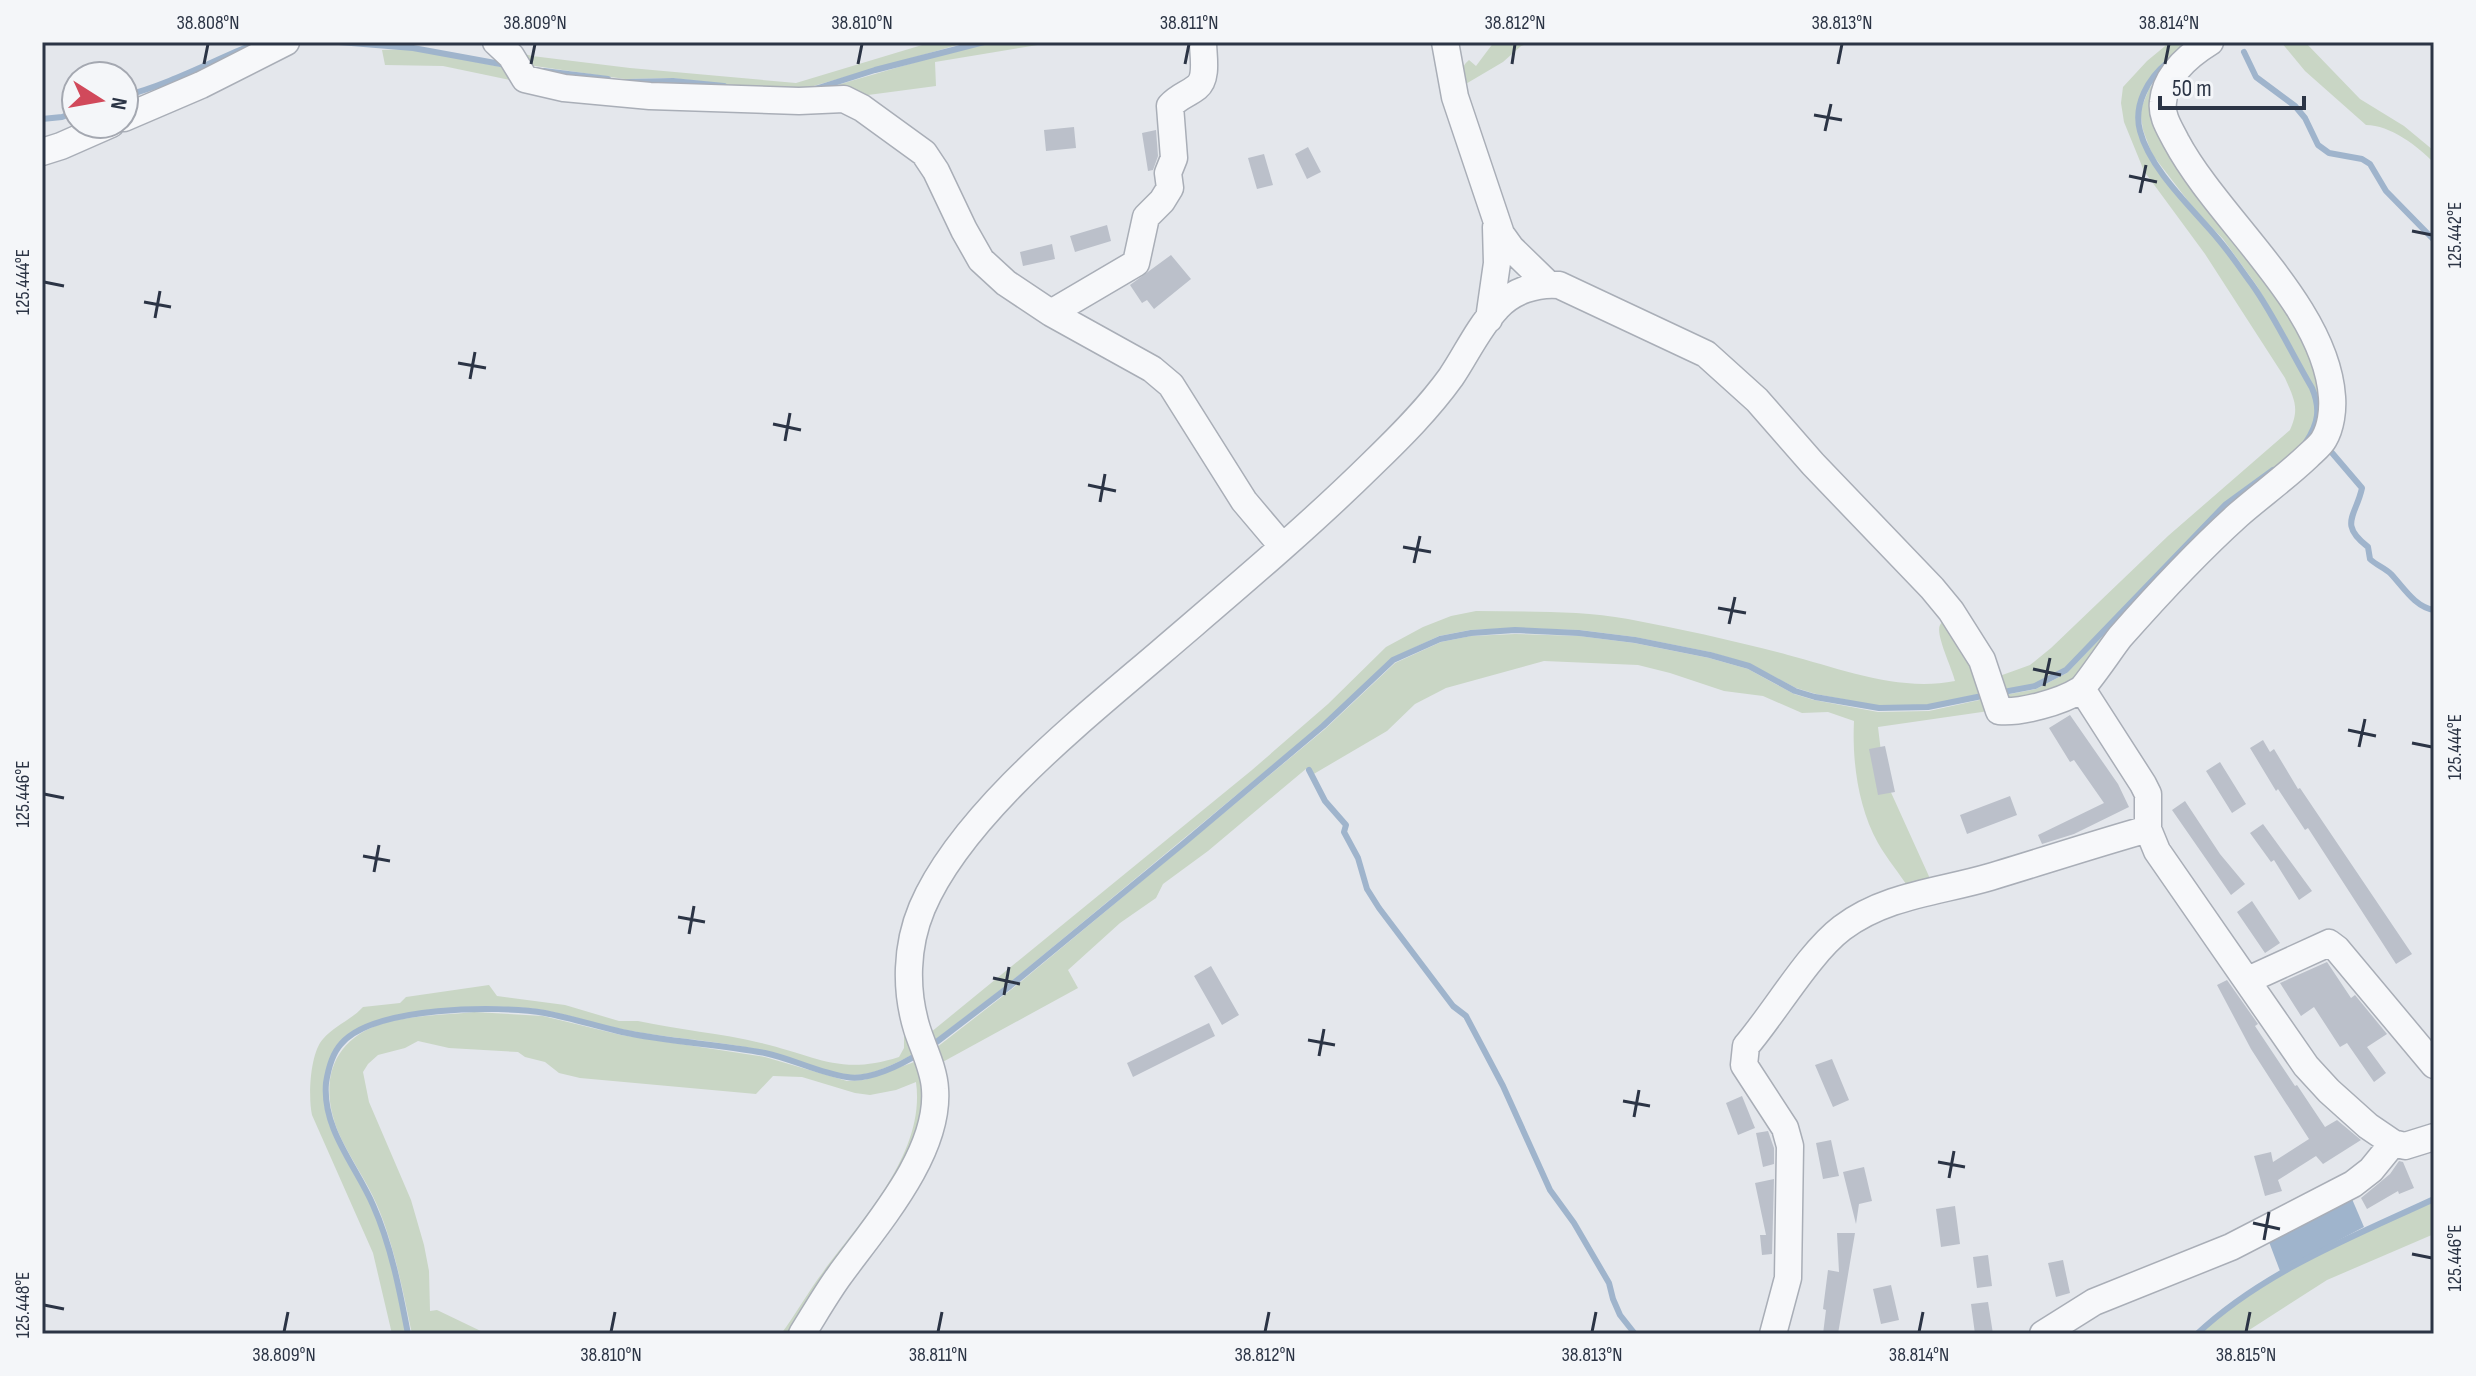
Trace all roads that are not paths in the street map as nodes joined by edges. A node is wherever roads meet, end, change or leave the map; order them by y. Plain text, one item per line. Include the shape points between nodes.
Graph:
1 (286, 42) edge
2 (496, 42) edge
3 (1203, 42) edge
4 (1445, 42) edge
5 (2210, 42) edge
6 (140, 111) edge
7 (72, 140) edge
8 (42, 152) edge
9 (1495, 215) junction
10 (1548, 284) junction
11 (1051, 313) junction
12 (1489, 320) junction
13 (1282, 546) junction
14 (2082, 689) junction
15 (2148, 829) junction
16 (2248, 980) junction
17 (2434, 1065) edge
18 (2434, 1137) edge
19 (2393, 1143) junction
20 (802, 1334) edge
21 (1773, 1334) edge
22 (2043, 1334) edge

1 - 6 street
2 - 11 street via 525,79 564,88 679,97 844,99 924,153 981,260
3 - 11 street via 1198,86 1170,106 1170,188 1146,217 1136,263
4 - 9 street via 1455,97
5 - 14 street via 2184,60 2170,81 2162,104 2165,119 2188,163 2309,325 2327,367 2330,423 2324,440 2238,516 2123,634
7 - 8 street
9 - 10 street via 1511,248
9 - 12 street via 1497,263
10 - 12 street via 1517,293
10 - 14 street via 1686,342 1757,400 1932,588 1969,636 1999,711 2032,708
11 - 13 street via 1171,385 1244,501
12 - 13 street via 1414,421
13 - 20 street via 1088,714 995,803 942,872 922,909 909,964 909,993 935,1088 926,1140 917,1162
14 - 15 street via 2148,794
15 - 16 street via 2157,851
15 - 21 street via 1880,906 1821,947 1746,1046 1744,1065 1785,1128 1790,1146 1788,1278
16 - 17 street via 2329,943
16 - 19 street via 2306,1066 2351,1113
18 - 19 street via 2405,1146
19 - 22 street via 2353,1184 2231,1247 2094,1302

